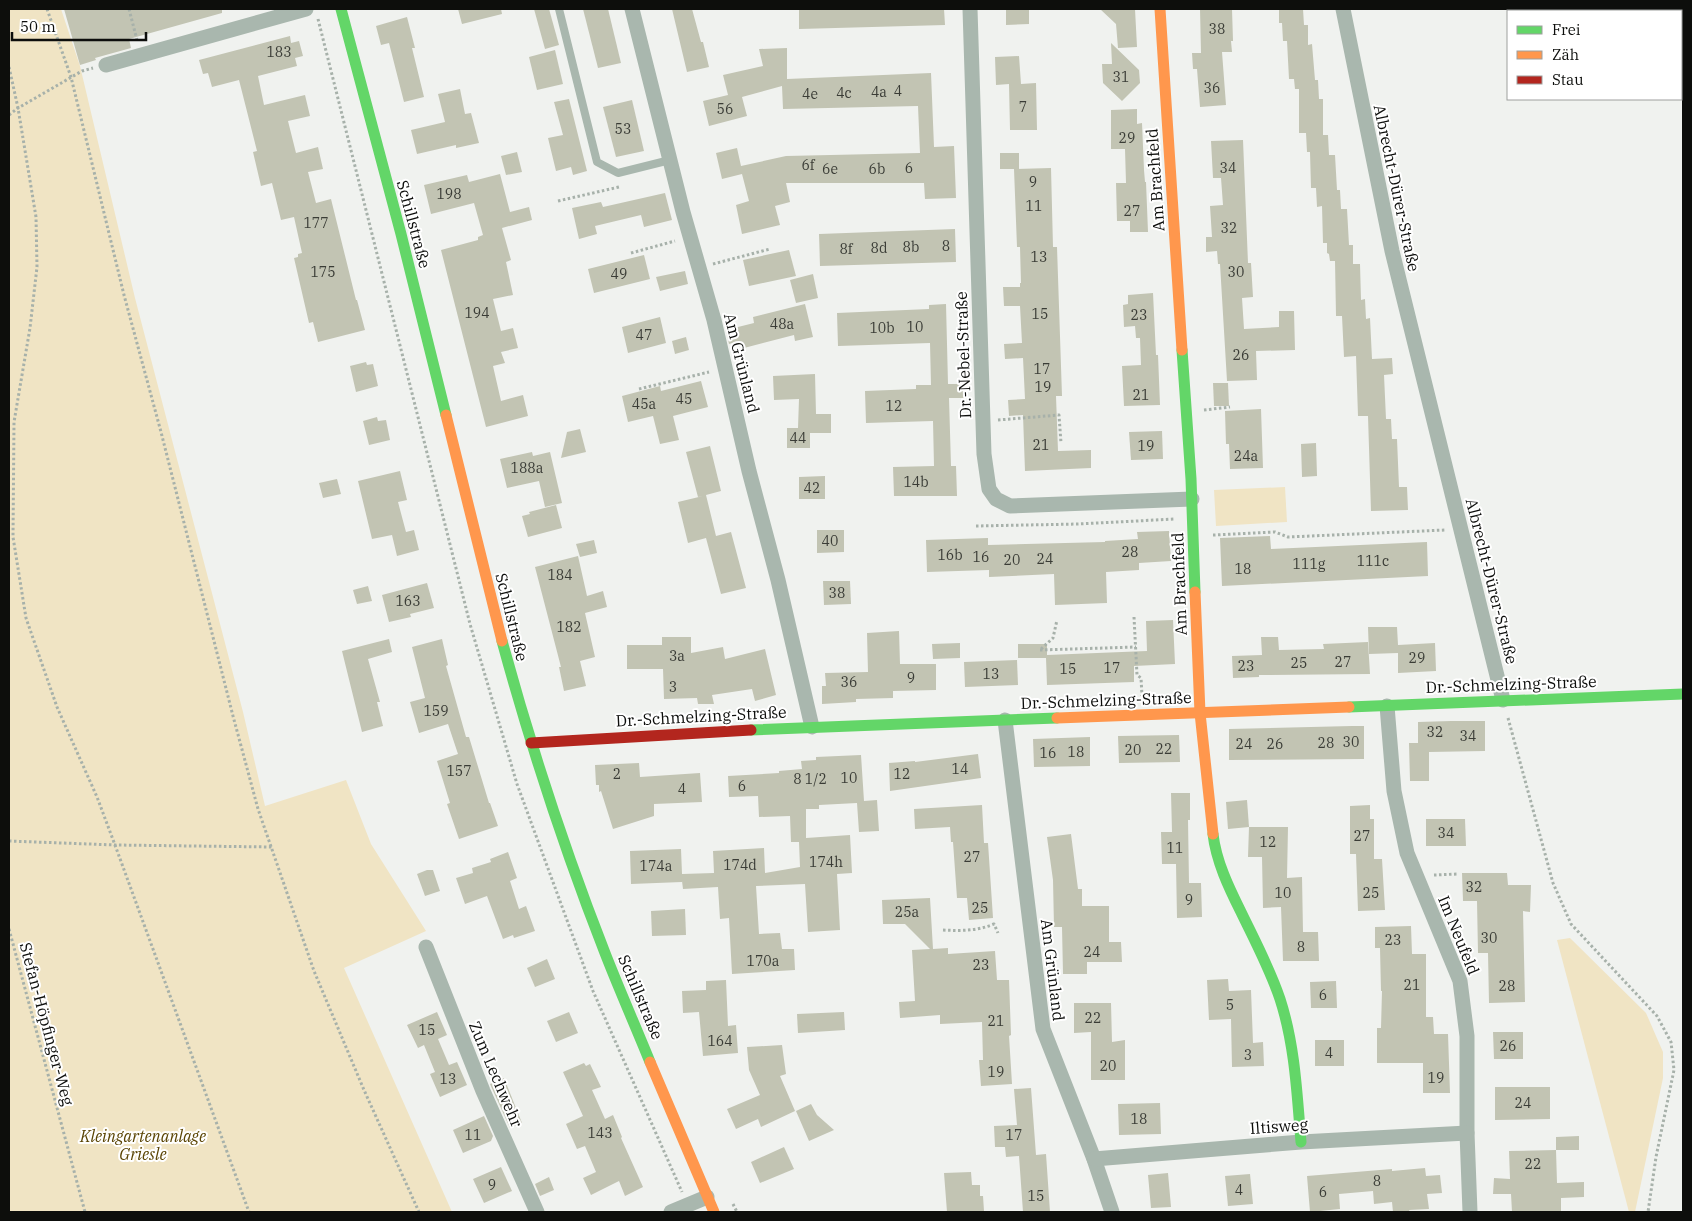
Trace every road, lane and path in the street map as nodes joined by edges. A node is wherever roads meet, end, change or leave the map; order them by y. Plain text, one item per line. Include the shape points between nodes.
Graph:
1 (48, 9) edge
2 (129, 9) edge
3 (306, 9) edge
4 (341, 9) edge
5 (559, 9) edge
6 (632, 9) edge
7 (970, 9) edge
8 (1160, 9) edge
9 (1343, 9) edge
10 (142, 54) junction
11 (106, 65) joint
12 (9, 67) edge
13 (71, 77) junction
14 (18, 108) junction
15 (9, 116) edge
16 (670, 160) junction
17 (623, 186) dead end
18 (558, 201) dead end
19 (690, 237) junction
20 (770, 249) dead end
21 (632, 253) dead end
22 (699, 267) junction
23 (726, 368) junction
24 (639, 389) dead end
25 (1230, 407) dead end
26 (1187, 412) junction
27 (982, 421) junction
28 (1061, 443) dead end
29 (1192, 499) junction
30 (1193, 518) junction
31 (976, 526) dead end
32 (1461, 530) junction
33 (1194, 536) junction
34 (1134, 617) dead end
35 (1057, 620) dead end
36 (1136, 647) junction
37 (1683, 694) edge
38 (1503, 700) junction
39 (1387, 706) junction
40 (1200, 713) junction
41 (1142, 716) junction
42 (1005, 720) junction
43 (812, 727) junction
44 (531, 743) junction
45 (9, 841) edge
46 (115, 845) junction
47 (272, 847) junction
48 (1458, 874) dead end
49 (1417, 877) junction
50 (9, 929) edge
51 (943, 930) dead end
52 (998, 933) dead end
53 (426, 947) dead end
54 (1467, 1134) junction
55 (1301, 1142) junction
56 (1094, 1160) junction
57 (729, 1195) dead end
58 (707, 1196) junction
59 (85, 1212) edge
60 (249, 1212) edge
61 (419, 1212) edge
62 (537, 1212) edge
63 (671, 1212) edge
64 (714, 1212) edge
65 (737, 1212) edge
66 (1112, 1212) edge
67 (1470, 1212) edge
68 (1648, 1212) edge

1 - 13 path
2 - 10 path
3 - 10 street
4 - 44 street, Schillstraße via 401,234 509,671
5 - 16 lane via 597,162 618,173
6 - 16 street, Am Grünland
7 - 27 street, Dr.-Nebel-Straße
8 - 26 street, Am Brachfeld
9 - 32 street, Albrecht-Dürer-Straße via 1392,251
10 - 11 street
11 - 13 path
12 - 14 path
13 - 14 path
13 - 47 path via 230,707
14 - 15 path
14 - 46 path via 36,217 37,267 14,422 13,537 26,618 57,707
16 - 19 street, Am Grünland
17 - 18 path
19 - 21 path
19 - 22 street, Am Grünland
20 - 22 path
22 - 23 street, Am Grünland
23 - 24 path
23 - 43 street, Am Grünland
25 - 26 path
26 - 29 street, Am Brachfeld
27 - 28 path via 1059,415
27 - 29 street, Dr.-Nebel-Straße via 989,489 996,499 1010,506
29 - 30 street, Am Brachfeld
30 - 31 path
30 - 33 street, Am Brachfeld
32 - 33 path via 1288,537 1275,532
32 - 38 street, Albrecht-Dürer-Straße
33 - 40 street, Am Brachfeld
34 - 36 path
35 - 36 path via 1053,638 1040,650
36 - 41 path
37 - 38 street, Dr.-Schmelzing-Straße
38 - 39 street, Dr.-Schmelzing-Straße
38 - 68 path via 1553,883 1571,924 1657,1016 1671,1042 1674,1070
39 - 40 street, Dr.-Schmelzing-Straße
39 - 49 street, Im Neufeld via 1394,791 1407,853
40 - 41 street, Dr.-Schmelzing-Straße
40 - 55 street, Am Brachfeld via 1214,846 1280,1000 1296,1065
41 - 42 street, Dr.-Schmelzing-Straße
42 - 43 street, Dr.-Schmelzing-Straße
42 - 56 street, Am Grünland via 1043,1029
43 - 44 street, Dr.-Schmelzing-Straße
44 - 58 street, Schillstraße via 605,954
45 - 46 path
46 - 47 path
46 - 60 path
47 - 61 path via 314,970
48 - 49 path
49 - 54 street, Im Neufeld via 1460,981 1467,1036
50 - 59 path, Stefan-Höpfinger-Weg
51 - 52 path via 962,932 994,924
53 - 62 street, Zum Lechwehr
54 - 55 street, Iltisweg
54 - 67 street, Im Neufeld
55 - 56 street, Iltisweg
56 - 66 street, Am Grünland
57 - 65 path
58 - 63 street
58 - 64 street, Schillstraße

